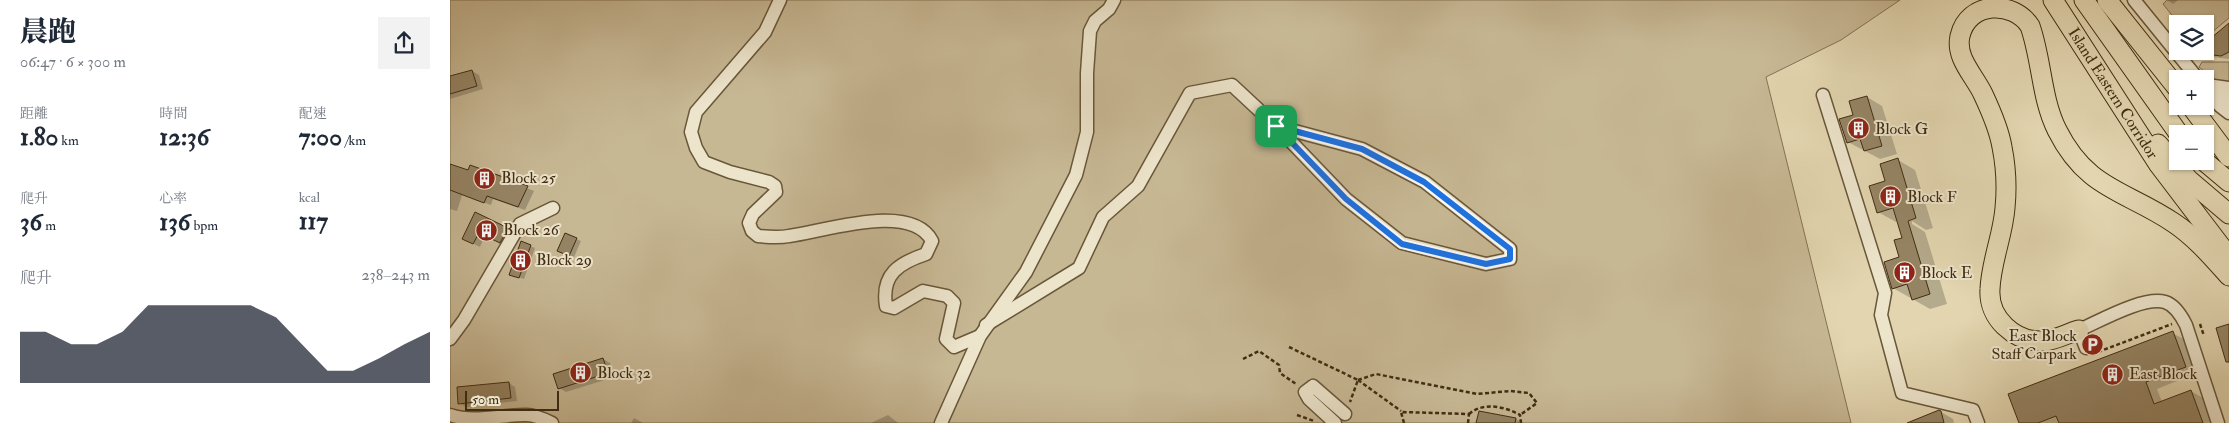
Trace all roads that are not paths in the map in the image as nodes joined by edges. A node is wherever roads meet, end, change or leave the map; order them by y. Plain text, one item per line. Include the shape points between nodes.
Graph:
1 (780, 0) edge
2 (1114, 0) edge
3 (2053, 0) edge
4 (2084, 0) edge
5 (2107, 0) edge
6 (2134, 0) edge
7 (2075, 32) junction
8 (2191, 70) edge
9 (2169, 78) edge
10 (2214, 87) edge
11 (2229, 88) edge
12 (2214, 92) edge
13 (1823, 95) dead end
14 (2214, 98) edge
15 (2229, 101) edge
16 (2229, 113) edge
17 (2198, 115) edge
18 (2173, 125) edge
19 (1276, 126) junction
20 (2229, 157) edge
21 (2214, 169) edge
22 (2229, 182) edge
23 (553, 208) dead end
24 (2229, 214) edge
25 (2229, 257) edge
26 (2229, 276) edge
27 (2079, 330) junction
28 (983, 331) junction
29 (450, 339) edge
30 (2092, 350) road end
31 (1345, 414) road end
32 (450, 415) edge
33 (552, 423) edge
34 (941, 423) edge
35 (1335, 423) edge
36 (1978, 423) edge
37 (2218, 423) edge

1 - 28 street via 764,32 696,112 692,132 704,162 776,186 776,192 753,214 749,223 758,236 788,237 868,220 913,225 929,235 932,241 926,254 904,262 894,270 884,295 886,306 894,308 923,291 948,296 954,303 946,339 954,347
2 - 28 street via 1090,31 1087,132 1076,175 1026,272
3 - 7 highway, Island Eastern Corridor
4 - 18 highway
5 - 9 highway
6 - 8 street
7 - 24 highway via 2178,169
7 - 25 highway, Island Eastern Corridor via 2159,165
10 - 11 street
12 - 15 street
13 - 36 street via 1885,293 1881,315 1902,393 1973,410
14 - 16 street
17 - 20 highway
19 - 19 street via 1362,149 1424,182 1510,249 1510,259 1486,264 1402,244 1346,199
19 - 28 street via 1232,84 1190,93 1138,186 1103,217 1079,268
21 - 22 highway
23 - 29 street via 520,224
26 - 27 highway via 2175,224 2106,187 2080,164 2053,121 2030,26 2010,9 1985,8 1967,22 1960,35 1960,47 1962,59 1989,107 2004,161 2005,208 1991,282 1992,307 2004,326 2028,338 2044,341
27 - 30 street
27 - 37 street via 2145,303 2166,302 2179,312 2186,325
28 - 34 street
31 - 35 street via 1313,386 1305,392
32 - 33 street via 474,420 526,415

